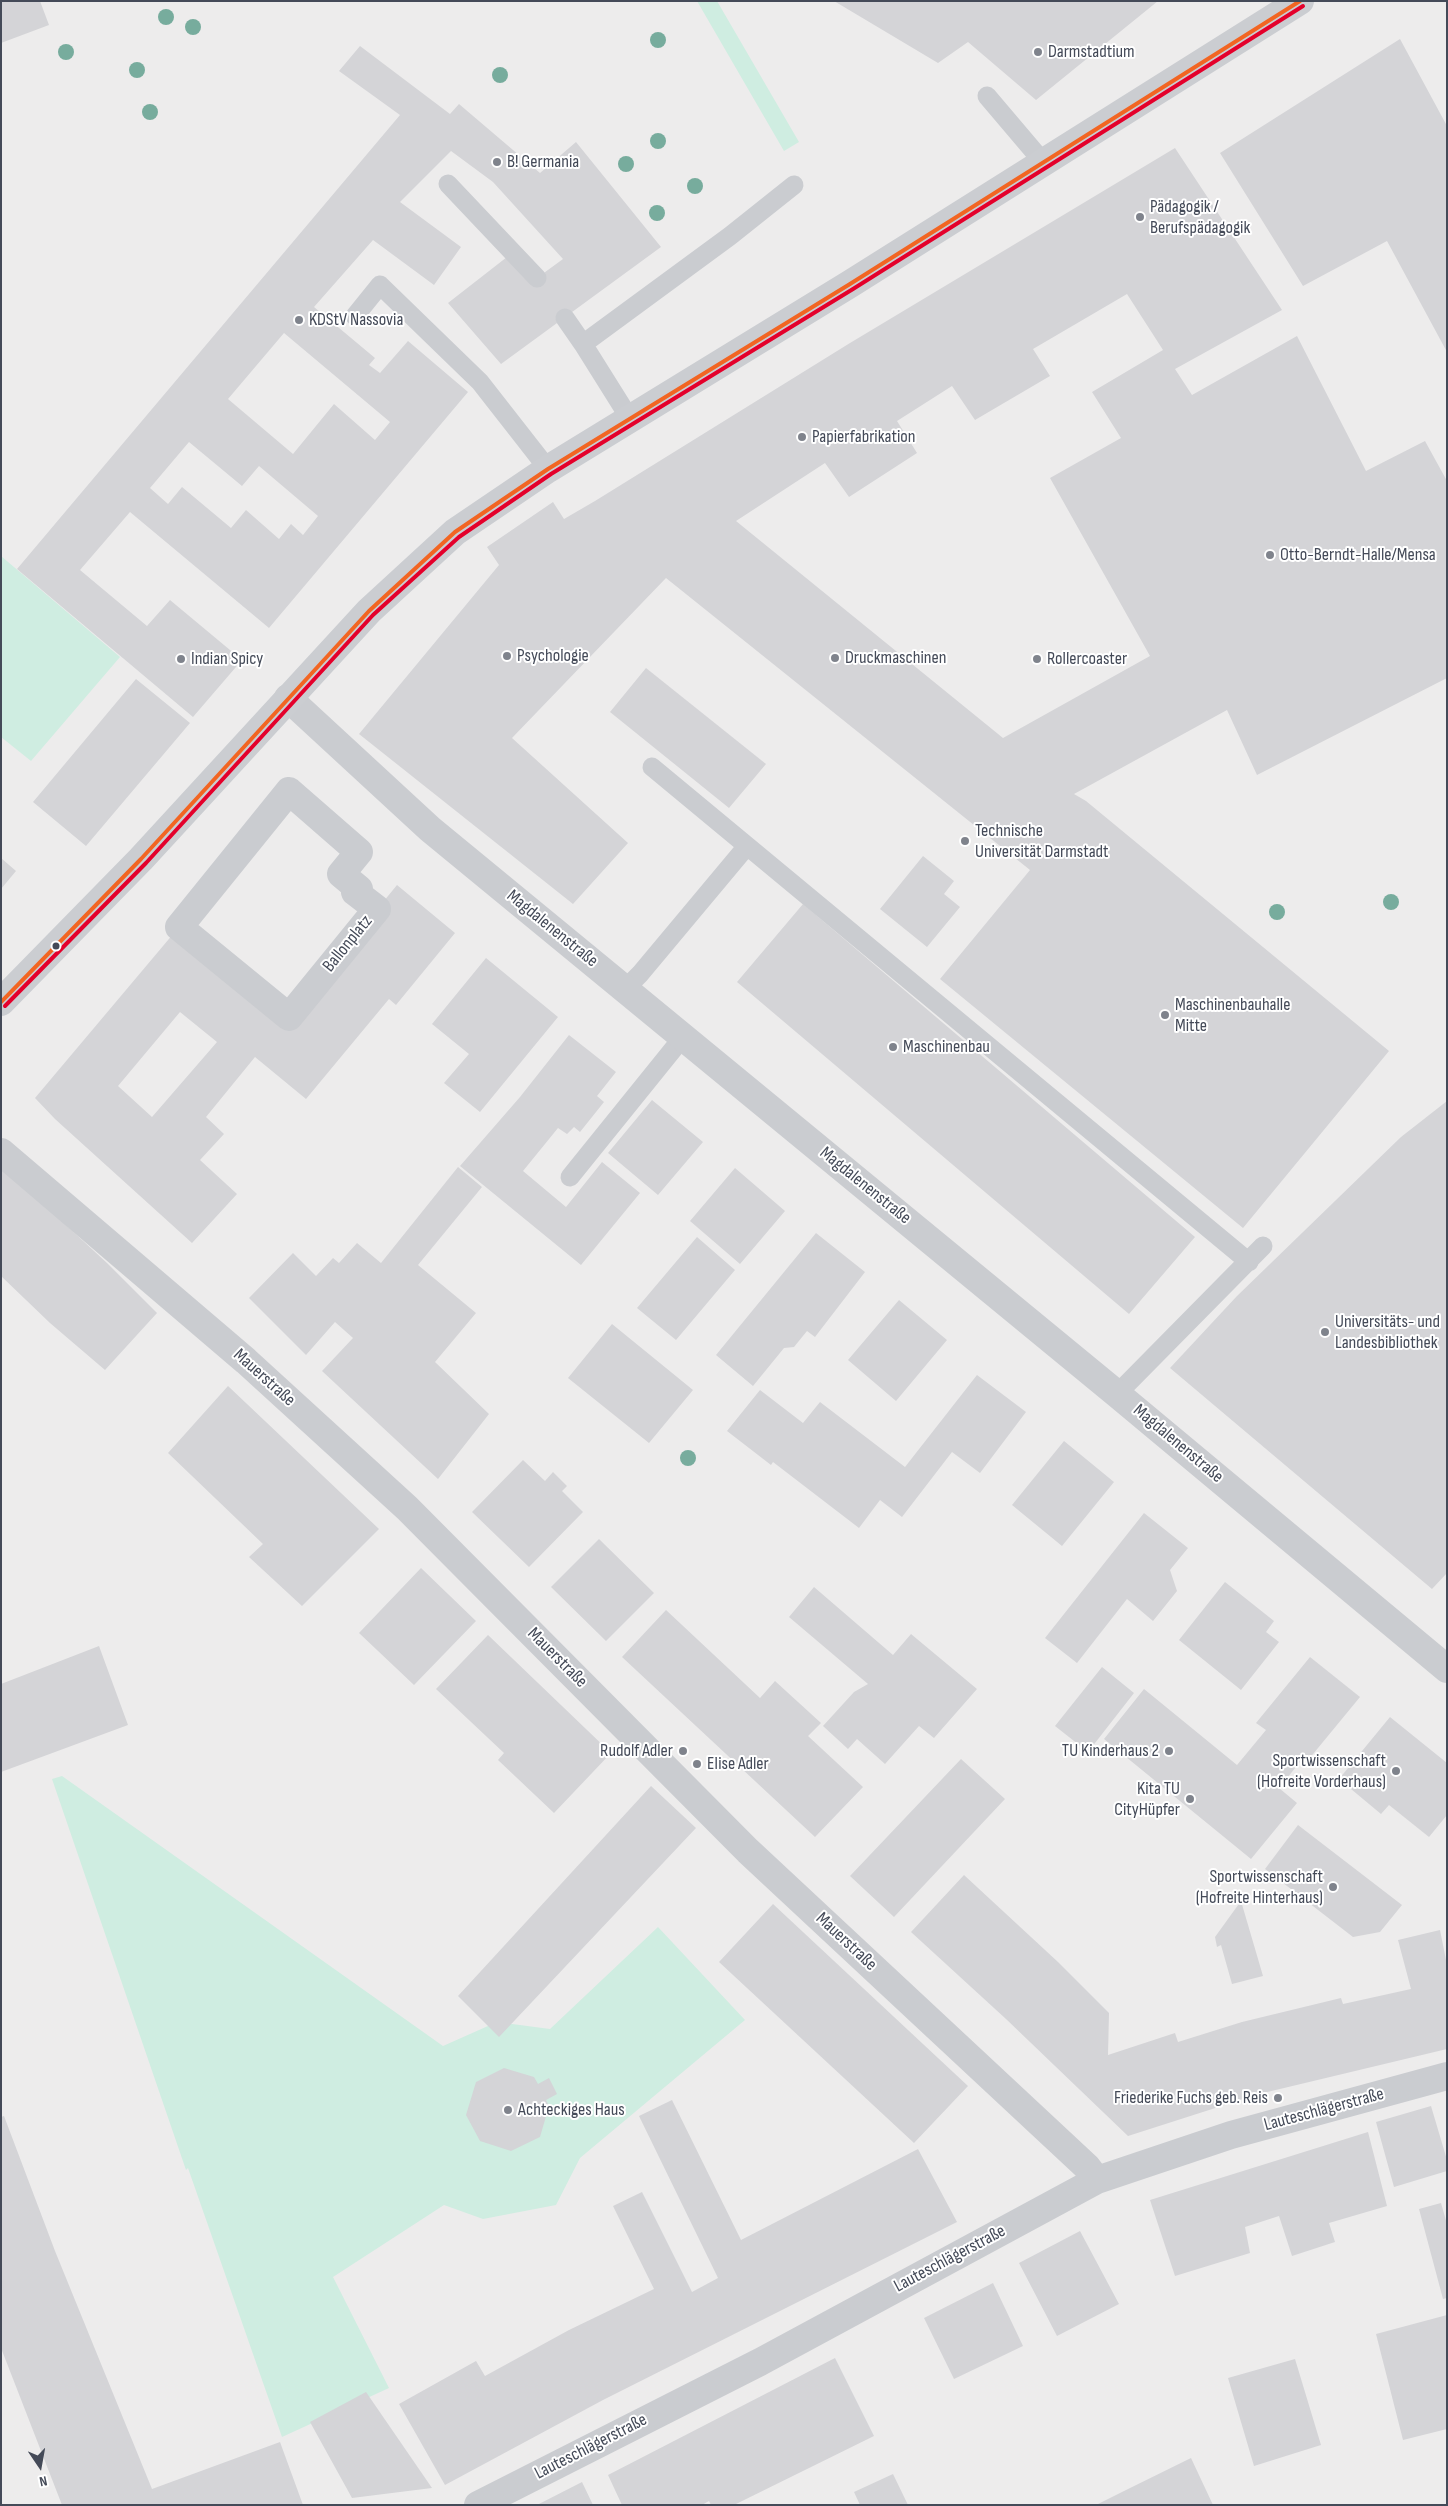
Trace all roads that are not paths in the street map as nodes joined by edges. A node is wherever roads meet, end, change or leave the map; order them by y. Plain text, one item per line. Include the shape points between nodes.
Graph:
1 (1300, 1) edge
2 (987, 96) dead end
3 (1043, 162) junction
4 (448, 184) dead end
5 (794, 185) dead end
6 (536, 278) dead end
7 (355, 316) dead end
8 (565, 318) dead end
9 (583, 344) junction
10 (630, 419) junction
11 (548, 469) junction
12 (288, 698) junction
13 (652, 767) dead end
14 (748, 846) junction
15 (194, 910) joint
16 (625, 989) junction
17 (1, 1002) edge
18 (683, 1037) junction
19 (1, 1152) edge
20 (570, 1176) dead end
21 (1264, 1246) dead end
22 (1249, 1262) junction
23 (1118, 1394) junction
24 (1447, 1668) edge
25 (1447, 2076) edge
26 (1097, 2180) junction
27 (478, 2505) edge

1 - 3 main road
2 - 3 lane
3 - 10 main road
4 - 6 lane
5 - 9 lane
7 - 11 lane via 380,285 480,382
8 - 9 lane
9 - 10 lane
10 - 11 main road
11 - 12 main road via 455,532 369,611
12 - 16 street, Magdalenenstraße via 430,829
12 - 17 main road via 141,859
13 - 14 lane
14 - 16 lane
14 - 22 lane
15 - 15 street, Ballonplatz via 289,791 360,852 341,874 359,889 355,892 377,909 289,1017 180,927
16 - 18 street, Magdalenenstraße
18 - 20 lane
18 - 23 street, Magdalenenstraße
19 - 26 street, Mauerstraße via 246,1361 407,1508 748,1851 1087,2167
21 - 22 lane
22 - 23 lane
23 - 24 street, Magdalenenstraße
25 - 26 street, Lauteschlägerstraße via 1231,2135
26 - 27 street, Lauteschlägerstraße via 760,2362

